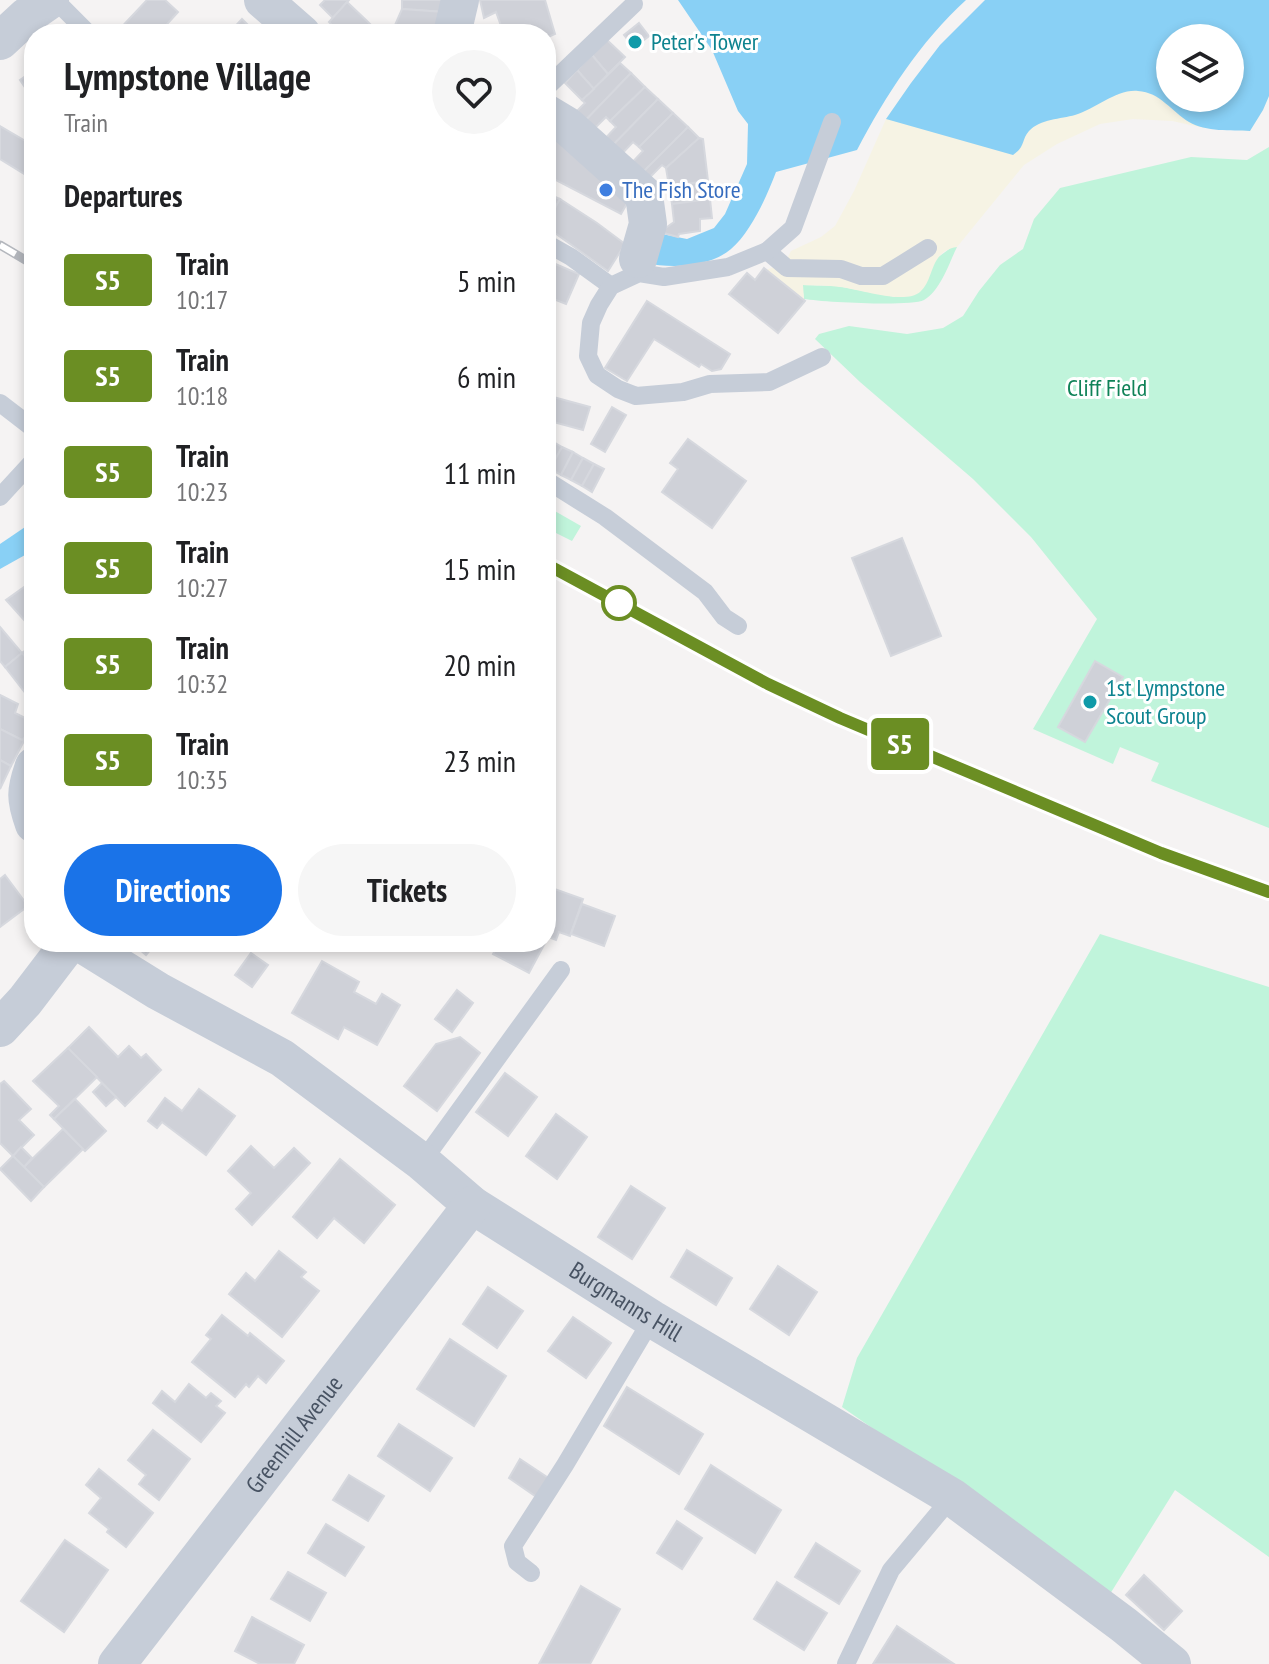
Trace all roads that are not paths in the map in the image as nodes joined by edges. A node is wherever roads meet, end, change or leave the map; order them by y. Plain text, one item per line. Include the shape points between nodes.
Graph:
1 (53, 0) edge
2 (263, 0) edge
3 (634, 4) dead end
4 (78, 24) edge
5 (291, 24) edge
6 (0, 41) edge
7 (556, 78) edge
8 (556, 119) edge
9 (832, 122) dead end
10 (928, 248) dead end
11 (556, 249) edge
12 (767, 251) junction
13 (642, 252) junction
14 (611, 286) junction
15 (822, 357) dead end
16 (0, 403) edge
17 (24, 421) edge
18 (24, 471) edge
19 (556, 486) edge
20 (0, 497) edge
21 (738, 626) dead end
22 (62, 952) edge
23 (95, 952) edge
24 (561, 970) dead end
25 (0, 1028) edge
26 (422, 1162) junction
27 (472, 1205) junction
28 (652, 1319) junction
29 (952, 1497) junction
30 (531, 1573) dead end
31 (117, 1664) edge
32 (846, 1664) edge
33 (1172, 1664) edge

1 - 4 lane
1 - 6 street
2 - 5 street
3 - 7 lane
8 - 13 street via 644,195
9 - 12 lane via 793,228
10 - 12 lane via 883,276 787,268
11 - 14 lane
12 - 13 lane via 728,267 664,277
13 - 14 lane
14 - 15 lane via 591,323 588,356 597,375 636,396 710,384 769,382
16 - 17 lane
18 - 20 lane
19 - 21 lane via 705,592
22 - 25 street
23 - 26 street, Burgmanns Hill via 282,1058
24 - 26 lane
26 - 27 street, Burgmanns Hill
27 - 28 street, Burgmanns Hill
27 - 31 street, Greenhill Avenue
28 - 29 street, Burgmanns Hill
28 - 30 lane via 513,1546 517,1562
29 - 32 lane via 891,1570
29 - 33 street, Burgmanns Hill

